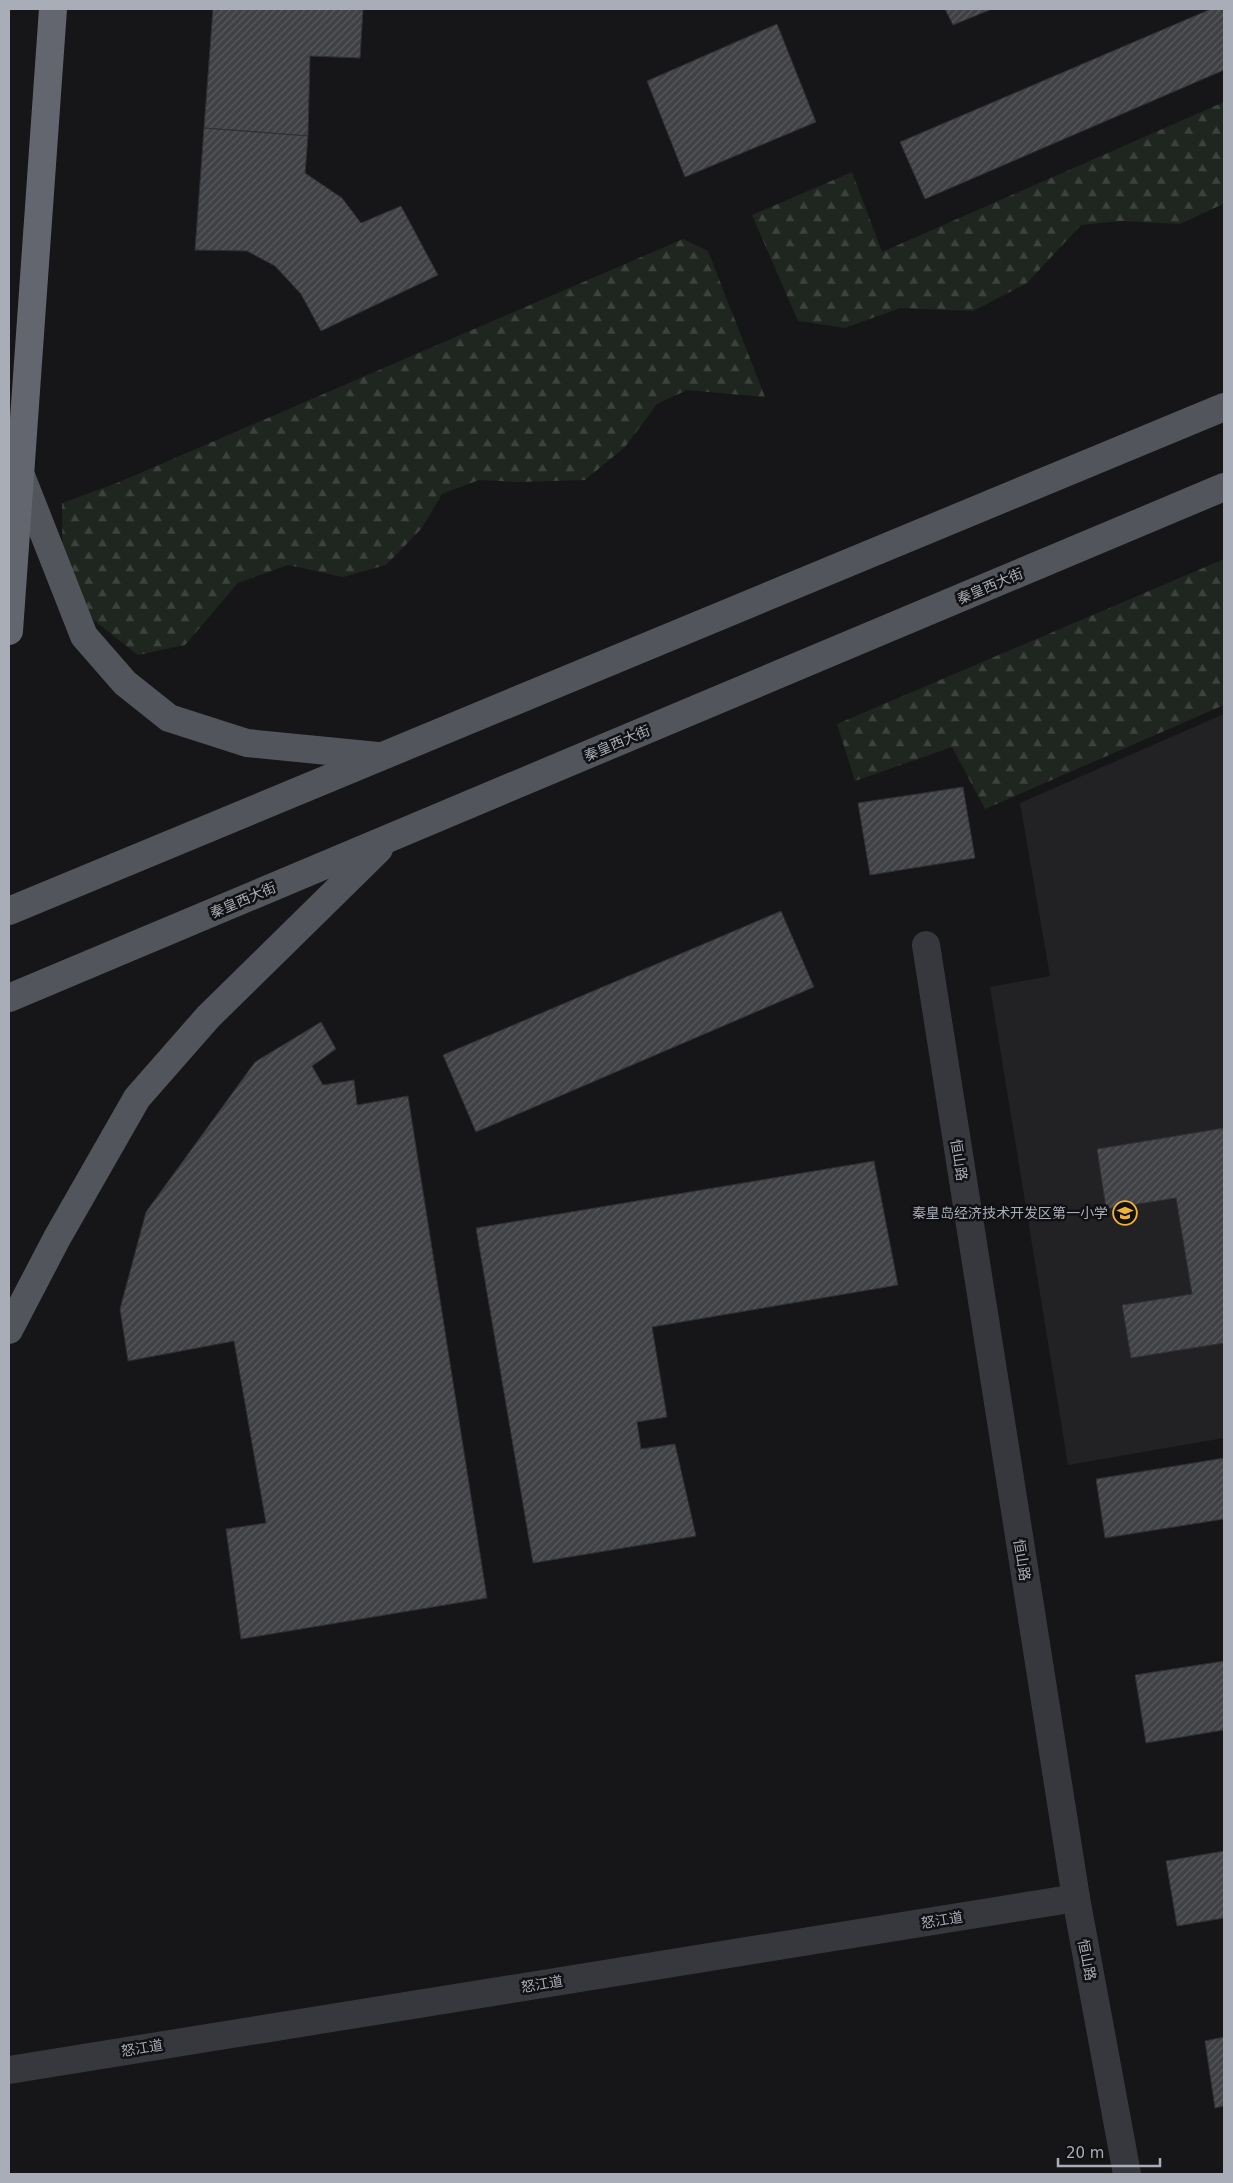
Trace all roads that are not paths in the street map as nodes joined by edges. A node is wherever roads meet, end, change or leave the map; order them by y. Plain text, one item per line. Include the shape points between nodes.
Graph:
1 (53, 9) edge
2 (1224, 407) edge
3 (20, 473) junction
4 (1224, 487) edge
5 (9, 631) edge
6 (382, 756) junction
7 (391, 838) junction
8 (9, 911) edge
9 (926, 945) dead end
10 (9, 998) edge
11 (9, 1330) edge
12 (1076, 1898) junction
13 (9, 2070) edge
14 (1127, 2174) edge

1 - 3 highway
2 - 6 main road
3 - 5 highway
3 - 6 main road via 84,636 125,683 170,718 247,743
4 - 7 main road, 秦皇西大街
6 - 8 main road
7 - 10 main road, 秦皇西大街
7 - 11 main road via 208,1017 137,1098
9 - 12 street, 恒山路
12 - 13 street, 怒江道
12 - 14 street, 恒山路

